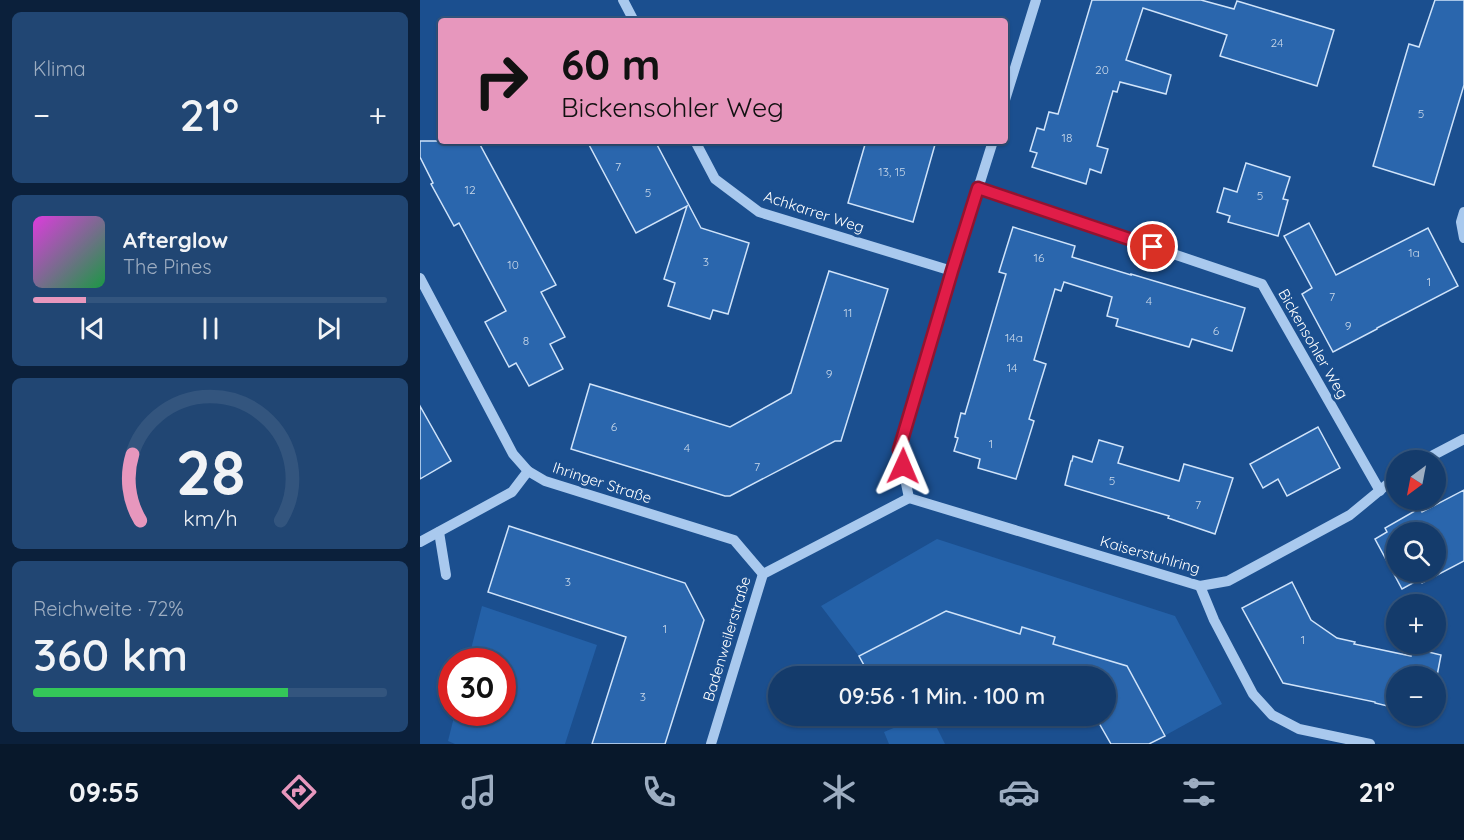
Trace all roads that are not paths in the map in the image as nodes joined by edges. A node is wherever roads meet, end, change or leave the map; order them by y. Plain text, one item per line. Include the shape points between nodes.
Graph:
1 (623, 0) edge
2 (1036, 0) edge
3 (632, 18) edge
4 (1008, 90) edge
5 (698, 144) edge
6 (992, 144) edge
7 (978, 188) junction
8 (1464, 212) edge
9 (1464, 238) edge
10 (952, 271) junction
11 (420, 278) edge
12 (1464, 439) edge
13 (1443, 450) edge
14 (528, 471) junction
15 (1386, 485) edge
16 (1380, 490) junction
17 (909, 498) junction
18 (439, 532) junction
19 (420, 542) edge
20 (763, 574) junction
21 (446, 575) dead end
22 (1200, 586) junction
23 (711, 744) edge
24 (1370, 744) edge

1 - 3 street
2 - 4 street
5 - 10 street, Achkarrer Weg via 715,179 759,212
6 - 7 street
7 - 10 street
7 - 16 street, Bickensohler Weg via 1262,284
8 - 9 street
10 - 17 street via 899,450
11 - 14 street, Ihringer Straße via 513,454
12 - 13 street
14 - 18 street via 512,492
14 - 20 street, Ihringer Straße via 545,481 734,540
15 - 16 street, Kaiserstuhlring
16 - 22 street, Kaiserstuhlring via 1350,515 1238,576
17 - 20 street, Badenweilerstraße
17 - 22 street, Kaiserstuhlring
18 - 19 street
18 - 21 street
20 - 23 street, Badenweilerstraße
22 - 24 street via 1253,694 1272,715 1299,729

